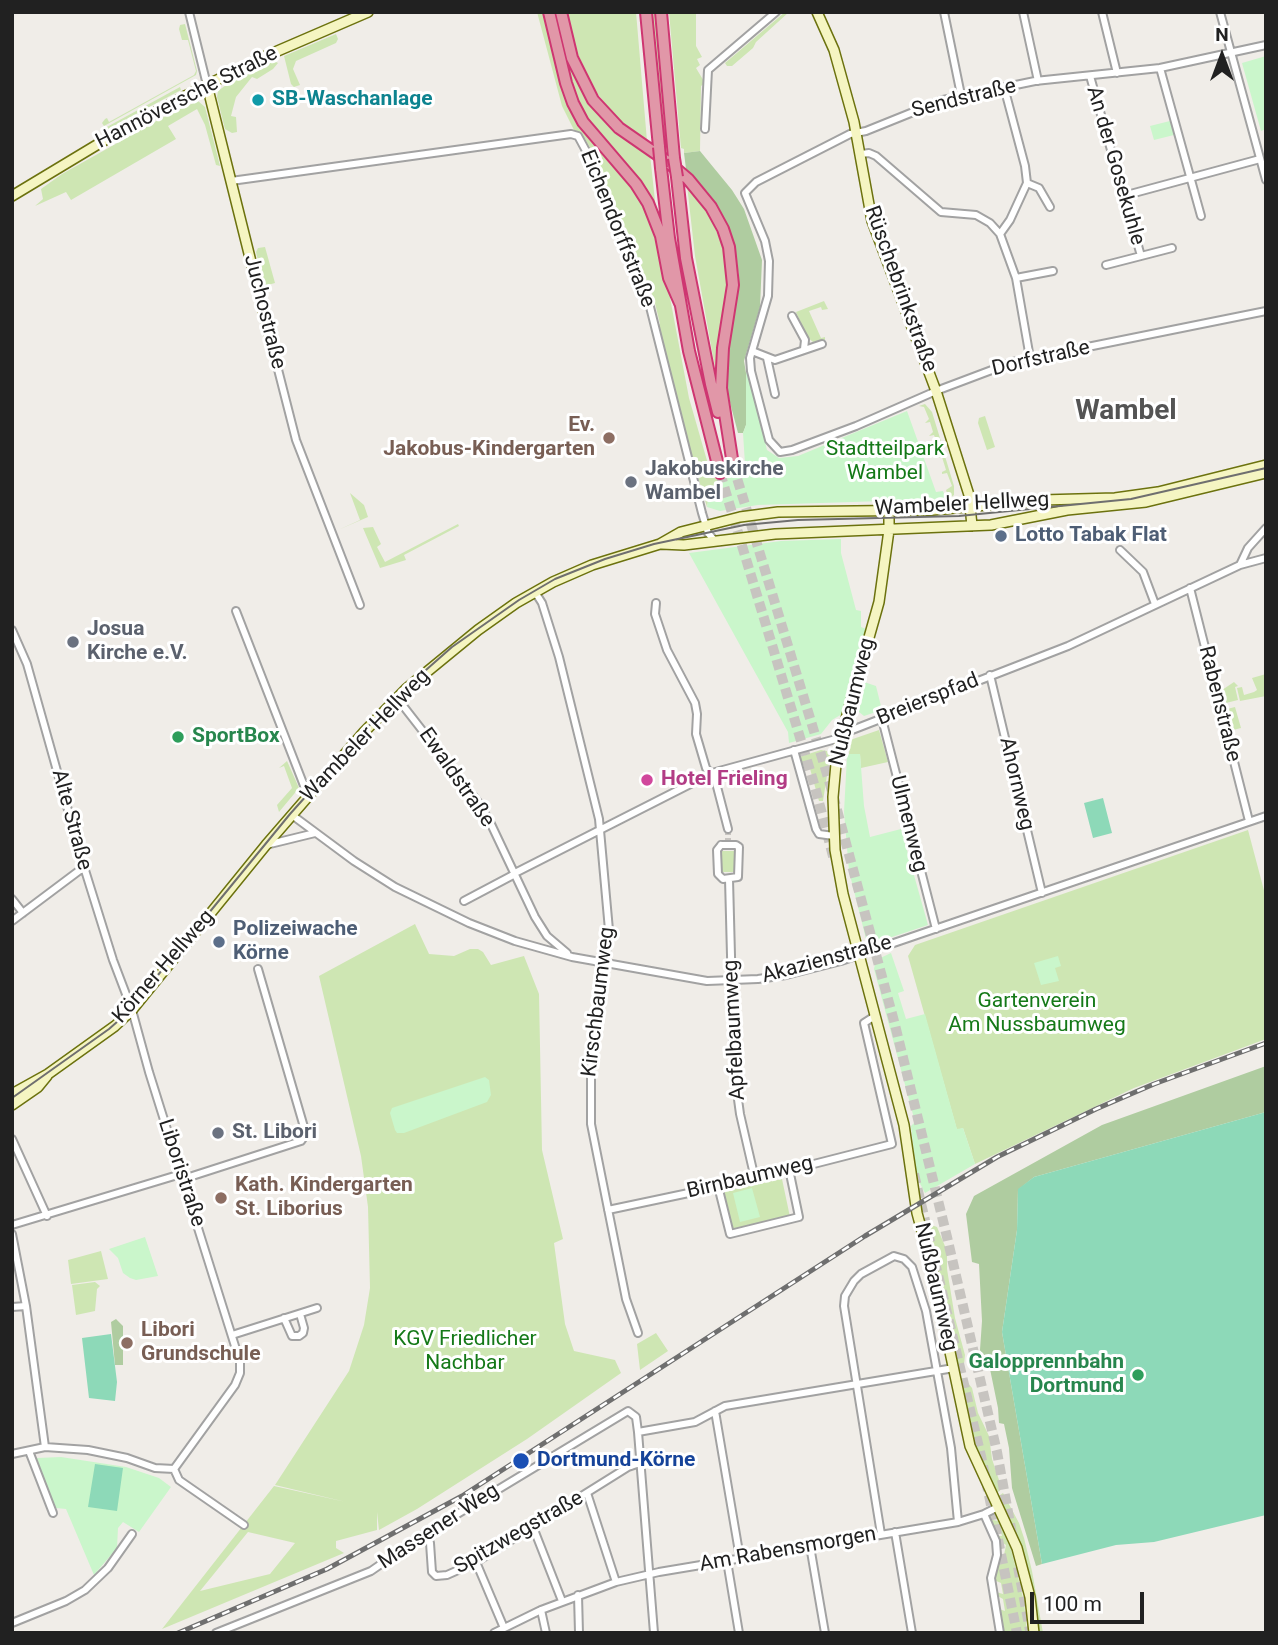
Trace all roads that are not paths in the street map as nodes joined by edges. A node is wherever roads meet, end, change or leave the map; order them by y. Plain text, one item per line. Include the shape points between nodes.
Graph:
1 (190, 12) edge
2 (368, 12) edge
3 (549, 12) edge
4 (561, 12) edge
5 (646, 12) edge
6 (661, 12) edge
7 (776, 12) edge
8 (817, 12) edge
9 (944, 12) edge
10 (1023, 12) edge
11 (1102, 12) edge
12 (1220, 12) edge
13 (1266, 45) edge
14 (1232, 54) junction
15 (1160, 68) junction
16 (1118, 73) junction
17 (1090, 76) junction
18 (1038, 81) junction
19 (207, 85) junction
20 (1004, 87) junction
21 (961, 96) junction
22 (705, 129) dead end
23 (857, 132) junction
24 (861, 154) junction
25 (1260, 159) junction
26 (1191, 179) junction
27 (1266, 180) edge
28 (231, 181) junction
29 (1027, 183) junction
30 (12, 195) edge
31 (1123, 196) junction
32 (1050, 207) dead end
33 (1201, 216) dead end
34 (1000, 234) junction
35 (1172, 248) dead end
36 (1141, 256) junction
37 (1106, 265) dead end
38 (1053, 271) dead end
39 (1016, 278) junction
40 (680, 303) junction
41 (1266, 311) edge
42 (792, 316) dead end
43 (271, 342) joint
44 (822, 344) dead end
45 (804, 349) junction
46 (752, 351) junction
47 (767, 358) junction
48 (1030, 358) junction
49 (936, 391) junction
50 (775, 394) dead end
51 (1266, 465) edge
52 (720, 473) tunnel mouth
53 (1266, 473) edge
54 (971, 508) junction
55 (889, 511) junction
56 (705, 525) junction
57 (972, 526) junction
58 (1266, 528) edge
59 (888, 530) junction
60 (714, 540) junction
61 (660, 544) junction
62 (1120, 550) dead end
63 (1266, 558) edge
64 (1240, 565) junction
65 (1190, 588) junction
66 (535, 592) junction
67 (656, 603) dead end
68 (1155, 604) junction
69 (360, 605) dead end
70 (236, 611) dead end
71 (12, 630) edge
72 (990, 675) junction
73 (397, 698) junction
74 (882, 719) junction
75 (842, 736) junction
76 (794, 750) junction
77 (712, 773) junction
78 (308, 796) junction
79 (292, 815) junction
80 (1266, 816) edge
81 (1249, 821) junction
82 (727, 829) tunnel mouth
83 (600, 830) junction
84 (315, 833) junction
85 (834, 836) junction
86 (266, 845) junction
87 (84, 867) junction
88 (515, 873) junction
89 (729, 878) junction
90 (1042, 892) junction
91 (12, 899) edge
92 (464, 901) dead end
93 (23, 913) junction
94 (12, 921) edge
95 (936, 929) junction
96 (547, 936) junction
97 (537, 948) junction
98 (859, 955) junction
99 (572, 957) junction
100 (606, 964) junction
101 (258, 969) dead end
102 (730, 981) junction
103 (132, 1010) junction
104 (875, 1016) junction
105 (48, 1074) junction
106 (12, 1094) edge
107 (12, 1105) edge
108 (12, 1139) edge
109 (892, 1144) joint
110 (789, 1169) junction
111 (182, 1177) junction
112 (755, 1179) junction
113 (718, 1186) junction
114 (608, 1210) junction
115 (47, 1216) junction
116 (12, 1225) edge
117 (12, 1234) edge
118 (26, 1306) junction
119 (12, 1307) edge
120 (317, 1308) dead end
121 (299, 1314) junction
122 (284, 1318) junction
123 (638, 1333) dead end
124 (232, 1335) junction
125 (954, 1368) junction
126 (938, 1371) junction
127 (856, 1384) junction
128 (715, 1411) junction
129 (638, 1432) junction
130 (45, 1447) junction
131 (29, 1451) junction
132 (12, 1454) edge
133 (640, 1463) junction
134 (174, 1469) junction
135 (587, 1493) junction
136 (998, 1507) junction
137 (53, 1513) dead end
138 (984, 1514) junction
139 (958, 1521) junction
140 (244, 1525) dead end
141 (533, 1527) junction
142 (895, 1532) junction
143 (426, 1533) junction
144 (132, 1534) dead end
145 (881, 1534) junction
146 (810, 1546) junction
147 (740, 1558) junction
148 (727, 1561) junction
149 (476, 1562) junction
150 (650, 1574) junction
151 (616, 1582) junction
152 (578, 1595) junction
153 (562, 1601) junction
154 (541, 1610) junction
155 (12, 1623) edge
156 (504, 1628) junction
157 (216, 1633) edge
158 (494, 1633) edge
159 (545, 1633) edge
160 (579, 1633) edge
161 (654, 1633) edge
162 (739, 1633) edge
163 (825, 1633) edge
164 (912, 1633) edge
165 (1000, 1633) edge
166 (1034, 1633) edge

1 - 19 street, Juchostraße
2 - 19 main road, Hannöversche Straße
3 - 40 highway via 573,103 648,203 661,236 668,278
4 - 6 highway, bridge via 572,58 593,100 619,128 668,162 688,179 723,229 733,285 721,388 733,466 710,384 686,258 677,177 674,158
5 - 40 highway, bridge
7 - 22 street via 708,70
8 - 23 main road, Rüschebrinkstraße via 834,50
9 - 21 street
10 - 18 street
11 - 16 street
12 - 14 street
13 - 14 street, Sendstraße
14 - 15 street, Sendstraße
14 - 25 street
15 - 16 street, Sendstraße
15 - 26 street
16 - 17 street, Sendstraße
17 - 18 street, Sendstraße
17 - 31 street, An der Gosekuhle
18 - 20 street, Sendstraße
19 - 28 main road, Juchostraße
19 - 30 main road, Hannöversche Straße
20 - 21 street, Sendstraße
20 - 29 street
21 - 23 street, Sendstraße
23 - 24 main road, Rüschebrinkstraße
23 - 46 street, Sendstraße via 756,182 745,193 769,261 768,296
24 - 34 street via 876,156 941,212 975,215
24 - 49 main road, Rüschebrinkstraße via 874,229
25 - 26 street
25 - 27 street
26 - 31 street
26 - 33 street
28 - 43 main road, Juchostraße
28 - 56 street, Eichendorffstraße via 578,136 650,307
29 - 32 street via 1039,188
29 - 34 street
31 - 36 street, An der Gosekuhle
34 - 39 street
35 - 36 street, An der Gosekuhle
36 - 37 street, An der Gosekuhle
38 - 39 street
39 - 48 street
40 - 52 highway
41 - 48 street, Dorfstraße
42 - 45 street via 805,340
43 - 69 street, Juchostraße via 296,440
44 - 45 street
45 - 47 street via 775,360
46 - 47 street
46 - 49 street, Dorfstraße via 751,371 769,440 785,453
47 - 50 street
48 - 49 street, Dorfstraße
49 - 54 main road, Rüschebrinkstraße
51 - 54 main road, Wambeler Hellweg via 1131,497
53 - 57 main road, Wambeler Hellweg via 1146,502
54 - 55 main road, Wambeler Hellweg
54 - 57 main road, Rüschebrinkstraße
55 - 56 main road, Wambeler Hellweg via 778,512
55 - 59 main road, Nußbaumweg
56 - 60 street, Eichendorffstraße
56 - 61 main road, Wambeler Hellweg
57 - 59 main road, Wambeler Hellweg
58 - 64 street
59 - 60 main road, Wambeler Hellweg
59 - 75 main road, Nußbaumweg via 878,602
60 - 61 main road, Wambeler Hellweg
61 - 66 main road, Wambeler Hellweg via 592,565
62 - 68 street via 1143,572
63 - 64 street, Breierspfad
64 - 65 street, Breierspfad
65 - 68 street, Breierspfad
65 - 81 street, Rabenstraße
66 - 73 main road, Wambeler Hellweg via 451,651
66 - 83 street, Kirschbaumweg via 559,657
67 - 77 street via 667,650 695,703 696,734 706,768
68 - 72 street, Breierspfad via 1068,646
70 - 78 street
71 - 87 street, Alte Straße via 36,691
72 - 74 street, Breierspfad
72 - 90 street, Ahornweg
73 - 78 main road, Wambeler Hellweg
73 - 88 street, Ewaldstraße via 478,802
74 - 75 street, Breierspfad
74 - 95 street, Ulmenweg
75 - 76 street, Breierspfad
75 - 85 main road, Nußbaumweg via 835,776
76 - 77 street, Breierspfad
76 - 85 street via 816,829 819,834
77 - 82 street
77 - 83 street, Breierspfad
78 - 79 main road, Wambeler Hellweg
79 - 84 street, Akazienstraße
79 - 86 main road, Wambeler Hellweg
80 - 81 street, Akazienstraße
81 - 90 street, Akazienstraße
83 - 88 street, Breierspfad
83 - 100 street, Kirschbaumweg via 609,915
84 - 86 street
84 - 97 street, Akazienstraße via 438,909
85 - 98 main road, Nußbaumweg via 841,887
86 - 103 main road, Körner Hellweg
87 - 93 street
87 - 103 street, Alte Straße
88 - 92 street, Breierspfad
88 - 96 street, Ewaldstraße
89 - 89 street, Apfelbaumweg via 718,874 718,847 728,842 739,850 740,873
89 - 102 street, Apfelbaumweg
90 - 95 street, Akazienstraße
91 - 93 street
93 - 94 street
95 - 98 street, Akazienstraße
96 - 97 street
96 - 99 street, Ewaldstraße
97 - 99 street, Akazienstraße
98 - 102 street, Akazienstraße via 786,975
98 - 104 main road, Nußbaumweg
99 - 100 street, Akazienstraße
100 - 102 street, Akazienstraße via 684,979
100 - 114 street, Kirschbaumweg via 590,1103
101 - 111 street via 306,1134 301,1141
102 - 112 street, Apfelbaumweg via 737,1098
103 - 105 main road, Körner Hellweg
103 - 111 street, Liboristraße
104 - 109 street, Nußbaumweg via 863,1023
104 - 125 main road, Nußbaumweg via 904,1125 918,1213
105 - 106 main road, Körner Hellweg
105 - 107 main road, Körner Hellweg
108 - 115 street
109 - 110 street, Birnbaumweg
110 - 112 street, Birnbaumweg
110 - 113 street via 799,1217 740,1232 730,1234
111 - 115 street
111 - 124 street, Liboristraße
112 - 113 street, Birnbaumweg
113 - 114 street, Birnbaumweg
114 - 123 street, Kirschbaumweg via 626,1299
115 - 116 street
117 - 118 street
118 - 119 street
118 - 130 street
120 - 121 street
121 - 122 street
121 - 122 street via 303,1328 299,1336 292,1336
122 - 124 street
124 - 134 street, Liboristraße via 240,1362 235,1385
125 - 126 street
125 - 136 main road, Nußbaumweg via 970,1446
126 - 127 street
126 - 127 street, Nußbaumweg via 914,1273 900,1256 891,1257 861,1274 845,1296
126 - 139 street, Nußbaumweg
127 - 128 street
127 - 145 street
128 - 129 street via 695,1422
128 - 147 street
129 - 133 street
129 - 143 street, Massener Weg via 634,1413 624,1412
130 - 131 street
130 - 134 street via 88,1450
131 - 132 street
131 - 137 street
133 - 135 street, Spitzwegstraße
133 - 150 street
134 - 140 street via 179,1480
135 - 141 street, Spitzwegstraße
135 - 151 street
136 - 138 street, Am Rabensmorgen
136 - 166 main road, Nußbaumweg via 1023,1568
138 - 139 street, Am Rabensmorgen
138 - 165 street via 996,1541 991,1577
139 - 142 street, Am Rabensmorgen
141 - 149 street, Spitzwegstraße
141 - 153 street
142 - 145 street, Am Rabensmorgen
142 - 164 street
143 - 149 street, Spitzwegstraße via 436,1576
143 - 157 street, Massener Weg via 371,1571
144 - 155 street via 93,1584 66,1601
145 - 146 street, Am Rabensmorgen
146 - 147 street, Am Rabensmorgen
146 - 163 street
147 - 148 street, Am Rabensmorgen
148 - 150 street, Am Rabensmorgen
148 - 162 street
149 - 156 street
150 - 151 street, Am Rabensmorgen
150 - 161 street
151 - 152 street, Am Rabensmorgen
152 - 153 street, Am Rabensmorgen
152 - 160 street
153 - 154 street, Am Rabensmorgen
154 - 156 street, Am Rabensmorgen
154 - 159 street
156 - 158 street, Am Rabensmorgen

